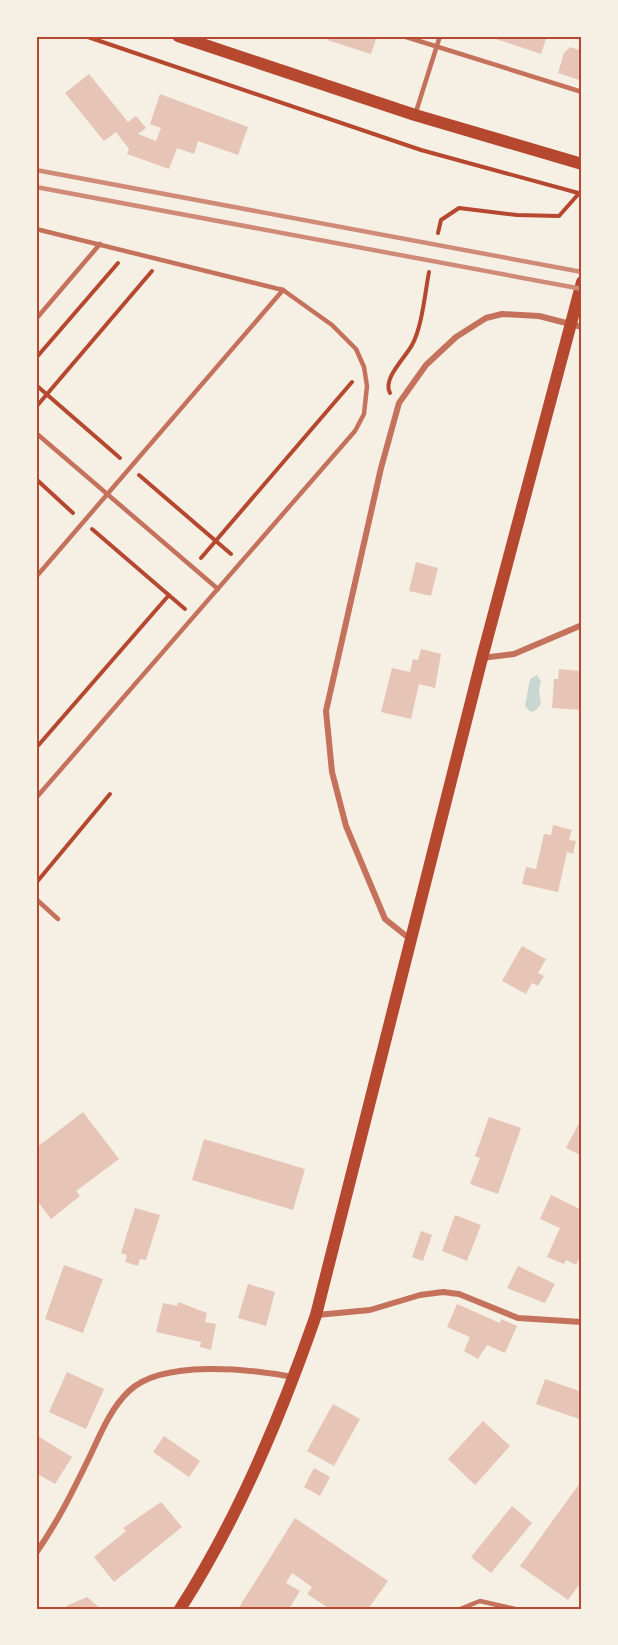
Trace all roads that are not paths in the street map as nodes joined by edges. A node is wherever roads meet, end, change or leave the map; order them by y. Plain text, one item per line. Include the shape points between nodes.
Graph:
1 (178, 36) edge
2 (403, 36) edge
3 (440, 36) edge
4 (436, 47) junction
5 (582, 92) edge
6 (415, 115) junction
7 (582, 164) edge
8 (36, 229) edge
9 (100, 244) junction
10 (582, 282) edge
11 (284, 290) junction
12 (36, 320) edge
13 (582, 327) edge
14 (36, 433) edge
15 (107, 495) junction
16 (36, 577) edge
17 (218, 589) junction
18 (582, 625) edge
19 (482, 658) junction
20 (36, 798) edge
21 (36, 899) edge
22 (58, 919) dead end
23 (411, 939) junction
24 (316, 1315) junction
25 (582, 1322) edge
26 (295, 1377) junction
27 (36, 1553) edge
28 (180, 1609) edge
29 (460, 1609) edge
30 (514, 1609) edge

1 - 6 main road
2 - 4 lane
3 - 4 lane
4 - 5 lane
4 - 6 lane
6 - 7 main road
8 - 9 lane
9 - 11 lane
9 - 12 lane
10 - 19 main road
11 - 15 lane
11 - 17 lane via 332,325 356,349 367,386 364,414 355,431
13 - 23 street via 539,316 502,314 486,318 456,337 426,365 399,403 366,527 326,711 332,772 346,826 385,919
14 - 15 lane
15 - 16 lane
15 - 17 lane
17 - 20 lane
18 - 19 street via 514,654
19 - 23 main road
21 - 22 lane
23 - 24 main road
24 - 25 street via 370,1310 443,1292 459,1294 518,1318
24 - 26 main road
26 - 27 street via 228,1370 176,1371 130,1390 111,1415 56,1524
26 - 28 main road via 230,1521
29 - 30 lane via 480,1601

